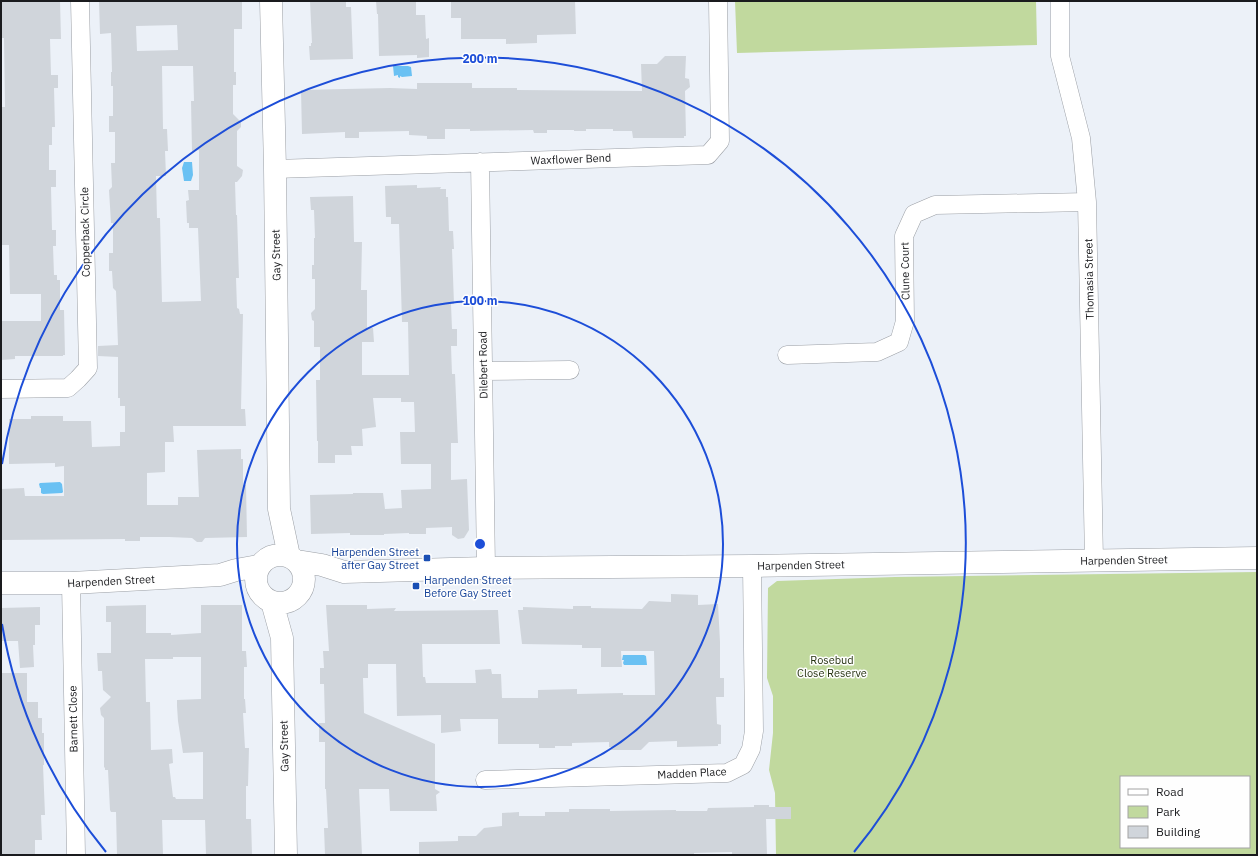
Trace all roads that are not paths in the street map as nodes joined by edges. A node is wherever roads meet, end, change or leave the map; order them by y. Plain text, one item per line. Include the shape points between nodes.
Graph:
1 (80, 1) edge
2 (271, 1) edge
3 (718, 1) edge
4 (1060, 1) edge
5 (480, 162) junction
6 (275, 169) junction
7 (1087, 202) junction
8 (787, 355) dead end
9 (570, 370) dead end
10 (483, 371) junction
11 (1, 389) edge
12 (279, 509) junction
13 (293, 558) junction
14 (1257, 558) edge
15 (1094, 560) junction
16 (752, 566) junction
17 (486, 568) junction
18 (259, 571) junction
19 (344, 572) junction
20 (1, 583) edge
21 (71, 583) junction
22 (299, 594) junction
23 (272, 602) junction
24 (282, 638) junction
25 (485, 780) dead end
26 (76, 855) edge
27 (286, 855) edge

1 - 11 street, Copperback Circle via 88,368 68,388
2 - 6 street, Gay Street
3 - 5 street, Waxflower Bend via 720,141 708,155
4 - 7 street, Thomasia Street via 1060,56 1081,138
5 - 6 street, Waxflower Bend
5 - 10 street, Dilebert Road
6 - 12 street, Gay Street
7 - 8 street, Clune Court via 935,204 914,214 904,236 905,321 899,342 877,352
7 - 15 street, Thomasia Street
9 - 10 street
10 - 17 street, Dilebert Road
12 - 13 street, Gay Street
12 - 18 street, Gay Street
13 - 18 street, Harpenden Street via 282,554 268,557
13 - 19 street, Harpenden Street
13 - 22 street via 302,567 304,574 304,583
14 - 15 street, Harpenden Street
15 - 16 street, Harpenden Street
16 - 17 street, Harpenden Street
16 - 25 street, Madden Place via 754,731 752,749 744,765 727,773
17 - 19 street, Harpenden Street
18 - 21 street, Harpenden Street via 241,583 220,575
18 - 23 street via 260,592
19 - 22 street, Harpenden Street
20 - 21 street, Harpenden Street
21 - 26 street, Barnett Close
22 - 23 street, Harpenden Street via 285,603
22 - 24 street, Gay Street
23 - 24 street, Gay Street
24 - 27 street, Gay Street

